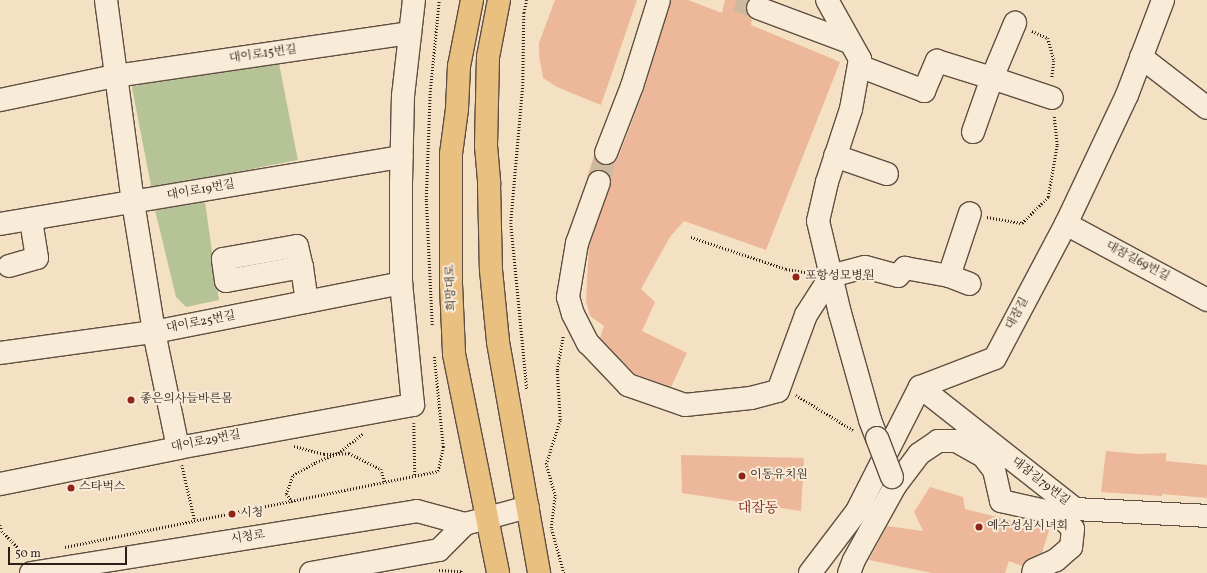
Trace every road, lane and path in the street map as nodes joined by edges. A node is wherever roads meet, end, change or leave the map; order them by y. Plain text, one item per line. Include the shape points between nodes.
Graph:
1 (106, 0) edge
2 (414, 0) edge
3 (472, 0) edge
4 (499, 0) edge
5 (527, 0) edge
6 (659, 0) edge
7 (827, 0) edge
8 (1163, 0) edge
9 (758, 8) tunnel mouth
10 (1015, 23) joint
11 (410, 33) junction
12 (850, 42) junction
13 (1141, 57) junction
14 (859, 66) junction
15 (115, 76) junction
16 (992, 78) junction
17 (1052, 98) junction
18 (0, 100) edge
19 (1207, 108) edge
20 (972, 132) dead end
21 (606, 153) tunnel mouth
22 (836, 156) junction
23 (402, 157) junction
24 (887, 174) dead end
25 (599, 182) tunnel mouth
26 (133, 202) junction
27 (970, 213) joint
28 (31, 219) junction
29 (0, 224) edge
30 (1066, 224) junction
31 (691, 237) dead end
32 (9, 266) dead end
33 (302, 268) dead end
34 (831, 276) junction
35 (949, 276) junction
36 (400, 283) junction
37 (970, 284) dead end
38 (1207, 300) edge
39 (307, 302) junction
40 (573, 314) junction
41 (154, 332) junction
42 (0, 353) edge
43 (780, 386) junction
44 (920, 387) junction
45 (527, 390) dead end
46 (413, 404) junction
47 (375, 412) junction
48 (278, 429) junction
49 (877, 438) junction
50 (178, 448) junction
51 (338, 453) junction
52 (438, 471) dead end
53 (416, 476) junction
54 (894, 481) junction
55 (384, 482) junction
56 (0, 484) edge
57 (292, 502) junction
58 (538, 510) junction
59 (1207, 516) edge
60 (487, 517) junction
61 (195, 521) junction
62 (465, 524) junction
63 (0, 526) edge
64 (551, 528) junction
65 (64, 547) dead end
66 (29, 560) edge
67 (438, 571) edge
68 (311, 573) edge
69 (462, 573) edge
70 (498, 573) edge
71 (539, 573) edge
72 (564, 573) edge
73 (810, 573) edge
74 (849, 573) edge
75 (1033, 573) edge

1 - 15 street
2 - 11 street
3 - 60 main road, 희망대로 via 459,66 450,154 451,284 454,354
4 - 58 main road via 488,56 486,146 491,270 498,342
5 - 45 path via 524,13 523,85 511,223
6 - 21 street via 632,86
7 - 12 street
8 - 13 street, 대잠길
9 - 12 street
10 - 16 street
10 - 17 path via 1048,38 1054,61
11 - 15 street, 대이로15번길
11 - 23 street via 403,96
12 - 14 street via 860,59
13 - 19 street
13 - 30 street, 대잠길 via 1127,95
14 - 16 street via 924,91 937,61
14 - 22 street
15 - 18 street, 대이로15번길
15 - 26 street
16 - 17 street
16 - 20 street
17 - 27 path via 1057,145 1048,197 1022,223
22 - 24 street
22 - 34 street via 818,221
23 - 26 street, 대이로19번길
23 - 36 street
25 - 40 street via 577,243 568,297
26 - 28 street, 대이로19번길
26 - 41 street
27 - 35 street
28 - 29 street, 대이로19번길
28 - 32 street via 37,258
30 - 38 street, 대잠길69번길
30 - 44 street, 대잠길 via 995,358
31 - 34 path via 786,269
33 - 39 street
34 - 35 street via 865,267 898,276 905,268
34 - 43 street via 806,315
34 - 49 street
35 - 37 street
36 - 39 street, 대이로25번길
36 - 46 street
39 - 41 street, 대이로25번길
40 - 43 street via 588,343 628,385 686,405 751,398 778,391
40 - 64 path via 564,331 557,370 560,420 546,464 555,496
41 - 42 street, 대이로25번길
41 - 50 street
43 - 49 path via 859,433
44 - 59 street, 대잠길79번길 via 1075,509
44 - 73 street via 857,511
46 - 47 street, 대이로29번길
46 - 53 path
47 - 48 street, 대이로29번길
47 - 51 path via 370,427
48 - 50 street, 대이로29번길
48 - 51 path via 283,441 300,449 324,454
49 - 54 street, bridge
50 - 56 street, 대이로29번길
50 - 61 path
51 - 55 path via 349,453 381,469
51 - 57 path via 293,475 286,494
52 - 53 path
53 - 55 path
54 - 74 street
54 - 75 street via 919,454 938,441 956,441 983,456 994,470 1001,501 1058,514 1073,528 1071,547 1056,560 1034,570
55 - 57 path
57 - 61 path
58 - 60 street
58 - 64 path
58 - 71 main road
60 - 62 street
60 - 70 main road, 희망대로
61 - 65 path
62 - 66 street, 시청로 via 417,512
62 - 68 street via 439,550
63 - 66 path
64 - 72 path
67 - 69 path

